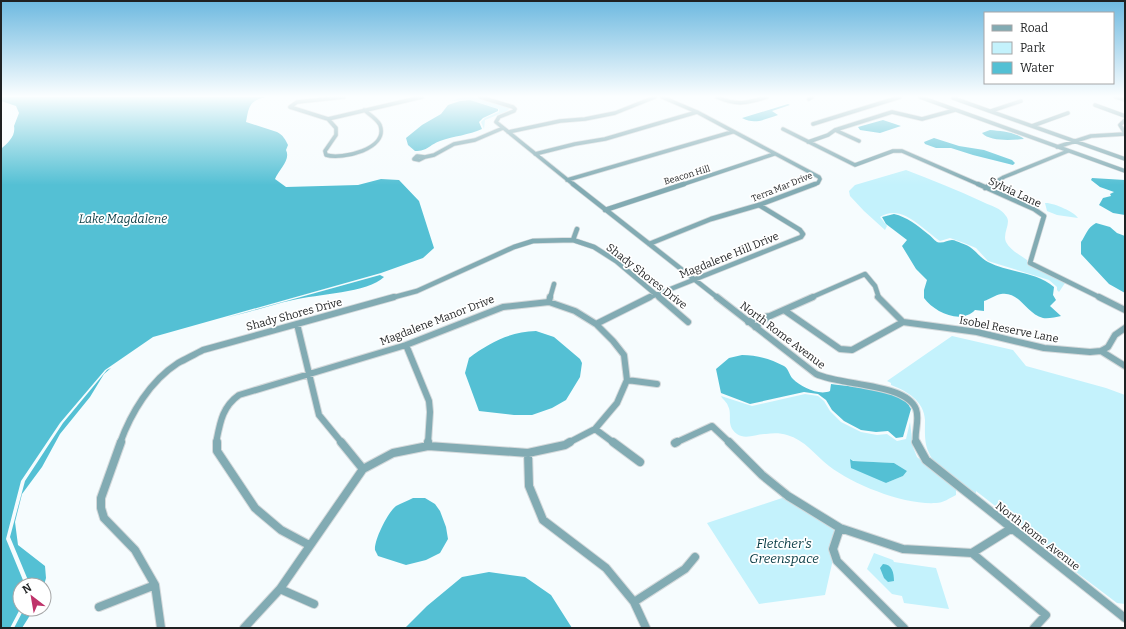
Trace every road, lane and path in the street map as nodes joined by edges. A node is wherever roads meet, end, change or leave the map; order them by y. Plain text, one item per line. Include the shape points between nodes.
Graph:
1 (335, 126) edge
2 (380, 126) edge
3 (501, 126) edge
4 (527, 126) edge
5 (648, 126) edge
6 (722, 126) edge
7 (847, 126) edge
8 (1000, 126) edge
9 (1033, 126) edge
10 (783, 129) dead end
11 (505, 130) junction
12 (836, 130) junction
13 (732, 132) junction
14 (1125, 134) edge
15 (859, 140) dead end
16 (1074, 140) junction
17 (808, 142) junction
18 (1057, 147) junction
19 (1068, 151) junction
20 (535, 154) junction
21 (774, 154) junction
22 (425, 157) dead end
23 (1125, 159) edge
24 (1125, 171) edge
25 (568, 180) junction
26 (985, 188) junction
27 (759, 205) junction
28 (605, 210) junction
29 (577, 229) dead end
30 (573, 240) junction
31 (649, 244) junction
32 (694, 280) junction
33 (554, 284) dead end
34 (656, 294) junction
35 (549, 302) junction
36 (784, 310) junction
37 (1125, 310) edge
38 (770, 316) junction
39 (688, 322) dead end
40 (748, 322) junction
41 (903, 322) junction
42 (297, 324) junction
43 (596, 324) junction
44 (755, 327) junction
45 (1125, 328) edge
46 (406, 345) junction
47 (1101, 351) junction
48 (1125, 366) edge
49 (308, 374) junction
50 (627, 380) junction
51 (657, 384) dead end
52 (595, 429) junction
53 (675, 443) dead end
54 (428, 446) junction
55 (528, 453) junction
56 (640, 462) dead end
57 (363, 469) junction
58 (840, 528) junction
59 (1012, 528) junction
60 (309, 545) junction
61 (972, 553) junction
62 (695, 557) dead end
63 (156, 585) junction
64 (280, 588) junction
65 (634, 602) junction
66 (314, 604) dead end
67 (99, 607) dead end
68 (1125, 618) edge
69 (161, 628) edge
70 (244, 628) edge
71 (646, 628) edge
72 (904, 628) edge
73 (1034, 628) edge

1 - 2 street via 336,135 324,151 326,155 334,157 368,148 381,137
3 - 11 street
4 - 11 street
5 - 20 street via 605,139
6 - 13 street, Terra Mar Drive
7 - 12 street
8 - 18 street
9 - 16 street
10 - 17 street
11 - 20 street, North Rome Avenue
11 - 22 street via 454,144
12 - 15 street
12 - 17 street
13 - 21 street, Terra Mar Drive
13 - 25 street
14 - 16 street via 1092,135
16 - 18 street
16 - 23 street
17 - 26 street, Sylvia Lane via 855,165 893,151 900,151
18 - 19 street
19 - 24 street
19 - 26 street via 1004,177
20 - 25 street, North Rome Avenue
21 - 27 street, Terra Mar Drive via 819,177 820,180
21 - 28 street, Beacon Hill
25 - 28 street, North Rome Avenue
26 - 37 street, Sylvia Lane via 1034,209 1044,216 1030,264
27 - 31 street, Terra Mar Drive via 711,219
27 - 32 street, Magdalene Hill Drive via 800,230 803,234 801,237
28 - 31 street, North Rome Avenue
29 - 30 street
30 - 34 street, Shady Shores Drive via 594,247
30 - 42 street, Shady Shores Drive via 533,241 514,247 417,291
31 - 32 street, North Rome Avenue
32 - 34 street, Magdalene Hill Drive
32 - 40 street, North Rome Avenue
33 - 35 street
34 - 39 street, Shady Shores Drive
34 - 43 street, Magdalene Hill Drive
35 - 43 street, Magdalene Manor Drive via 575,311
35 - 46 street, Magdalene Manor Drive via 503,307
36 - 38 street
36 - 41 street via 840,349 852,350
36 - 41 street via 865,274 875,286 878,297
38 - 40 street
38 - 44 street
40 - 44 street, North Rome Avenue
41 - 47 street, Isobel Reserve Lane via 977,332 1044,348
42 - 49 street
42 - 63 street, Shady Shores Drive via 212,347 184,359 161,377 132,416 103,491 101,508 104,518 135,550
43 - 50 street, Magdalene Manor Drive via 624,356
44 - 59 street, North Rome Avenue via 821,377 891,390 904,397 915,406 918,416 915,439 926,460
45 - 47 street
46 - 49 street, Magdalene Manor Drive
46 - 54 street via 429,401
47 - 48 street
49 - 57 street via 321,419
49 - 60 street, Magdalene Manor Drive via 244,393 231,401 223,412 216,446 255,508 281,530
50 - 51 street
50 - 52 street via 617,403
52 - 55 street via 565,445
52 - 56 street
53 - 58 street via 712,426 762,475 788,496
54 - 55 street
54 - 57 street via 393,453
55 - 65 street via 529,486 543,520 606,568
57 - 60 street
58 - 61 street via 903,549
58 - 72 street via 833,549 837,561
59 - 61 street
59 - 68 street, North Rome Avenue
60 - 64 street
61 - 73 street via 1046,615
62 - 65 street via 685,569
63 - 67 street
63 - 69 street, Shady Shores Drive
64 - 66 street
64 - 70 street
65 - 71 street

